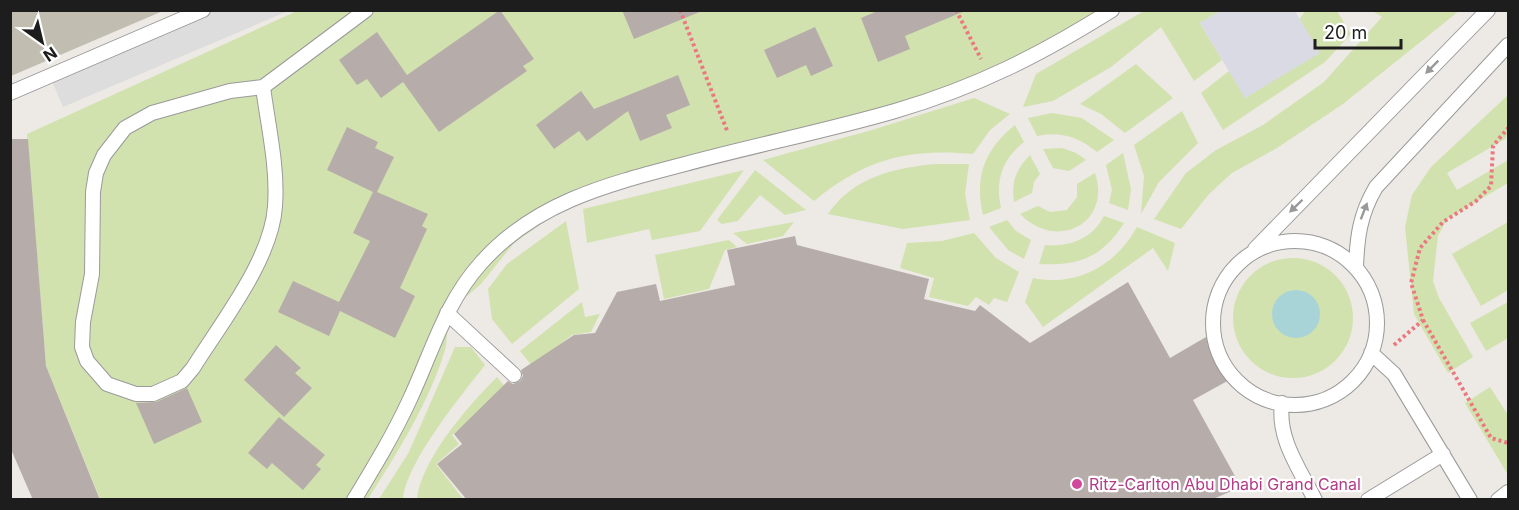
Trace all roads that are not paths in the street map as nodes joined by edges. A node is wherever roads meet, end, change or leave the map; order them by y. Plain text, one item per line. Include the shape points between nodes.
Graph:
1 (203, 10) edge
2 (366, 10) edge
3 (1112, 10) edge
4 (1488, 10) edge
5 (1509, 45) edge
6 (263, 87) junction
7 (10, 93) edge
8 (1249, 255) junction
9 (1356, 268) junction
10 (447, 313) junction
11 (1375, 356) junction
12 (514, 375) dead end
13 (1282, 403) junction
14 (1443, 453) junction
15 (1509, 492) edge
16 (354, 500) edge
17 (1315, 500) edge
18 (1368, 500) edge
19 (1470, 500) edge
20 (1498, 500) edge

1 - 7 lane
2 - 6 lane
3 - 10 lane via 1043,53 991,78 894,111 608,184 553,207 527,222 481,263
4 -> 8 lane
9 -> 5 lane via 1358,230 1376,187
6 - 6 lane via 275,207 259,263 182,381 153,394 121,391 96,374 82,347 92,274 93,192 104,155 125,128 152,113 230,91
8 - 9 lane via 1293,240 1339,253
8 - 13 lane via 1236,266 1219,293 1214,309 1215,341 1224,363 1239,382 1252,393
9 - 11 lane via 1374,300
10 - 12 lane
10 - 16 lane via 410,400
11 - 13 lane via 1335,394 1301,404
11 - 14 lane via 1394,374
13 - 17 lane via 1284,438
14 - 18 lane
14 - 19 lane
15 - 20 lane

